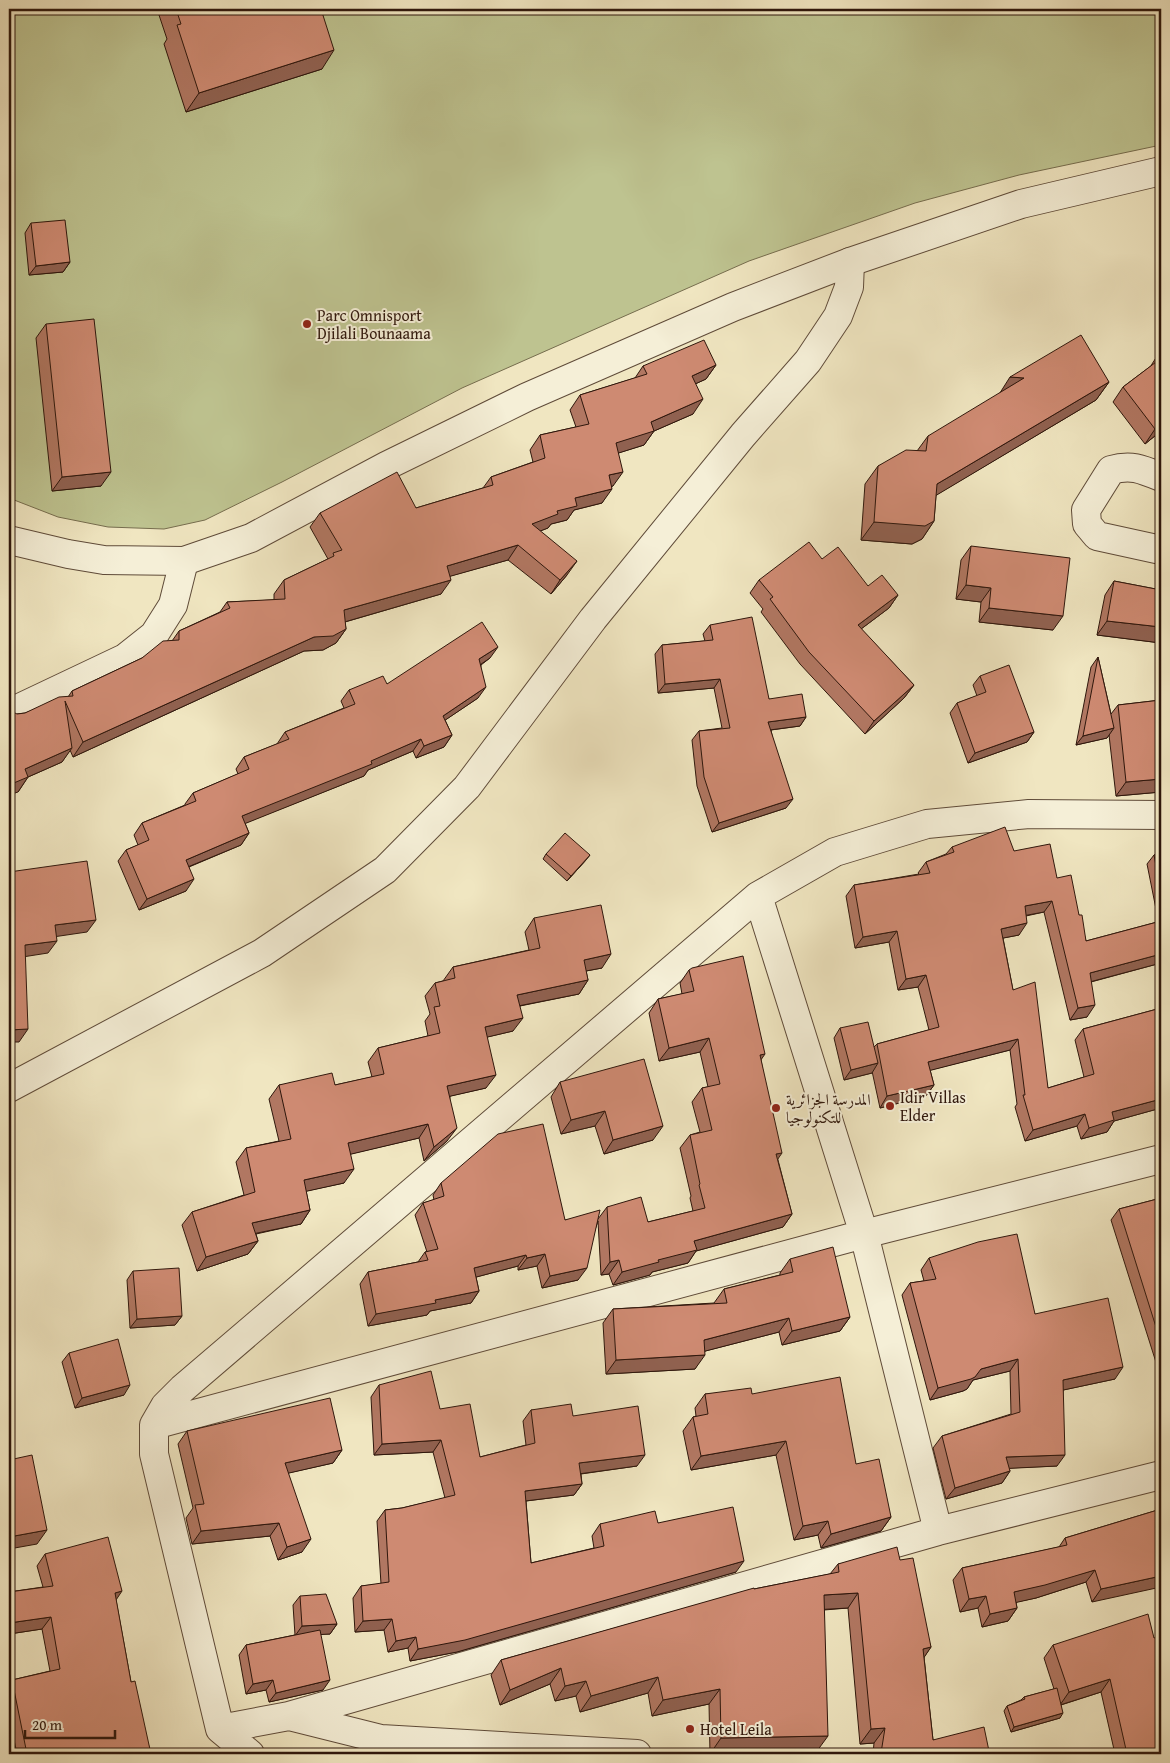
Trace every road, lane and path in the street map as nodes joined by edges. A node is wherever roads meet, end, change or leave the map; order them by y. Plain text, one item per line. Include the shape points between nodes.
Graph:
1 (1161, 171) edge
2 (850, 262) junction
3 (1161, 477) edge
4 (9, 523) edge
5 (9, 540) edge
6 (1161, 550) edge
7 (68, 554) junction
8 (184, 561) junction
9 (9, 713) edge
10 (1161, 815) edge
11 (758, 896) junction
12 (9, 1088) edge
13 (1161, 1159) edge
14 (864, 1234) junction
15 (154, 1425) junction
16 (1161, 1475) edge
17 (938, 1531) junction
18 (289, 1716) junction
19 (220, 1729) junction
20 (250, 1754) edge
21 (637, 1754) edge

1 - 2 street via 1021,204
2 - 8 street via 733,307 527,397 386,466 251,538
2 - 12 street via 849,287 838,316 808,361 743,435 593,619 467,787 385,870 262,953
3 - 6 street via 1140,468 1124,466 1110,470 1086,510 1087,524 1097,536
4 - 7 street
5 - 7 street
7 - 8 street via 104,560
8 - 9 street via 173,605 154,635 125,658
10 - 11 street via 1029,814 927,824 835,852
11 - 14 street
11 - 15 street via 182,1389 165,1406
13 - 14 street
14 - 15 street
14 - 17 street
15 - 19 street via 154,1454
16 - 17 street
17 - 18 street
18 - 19 street
18 - 21 street via 381,1739
19 - 20 street

